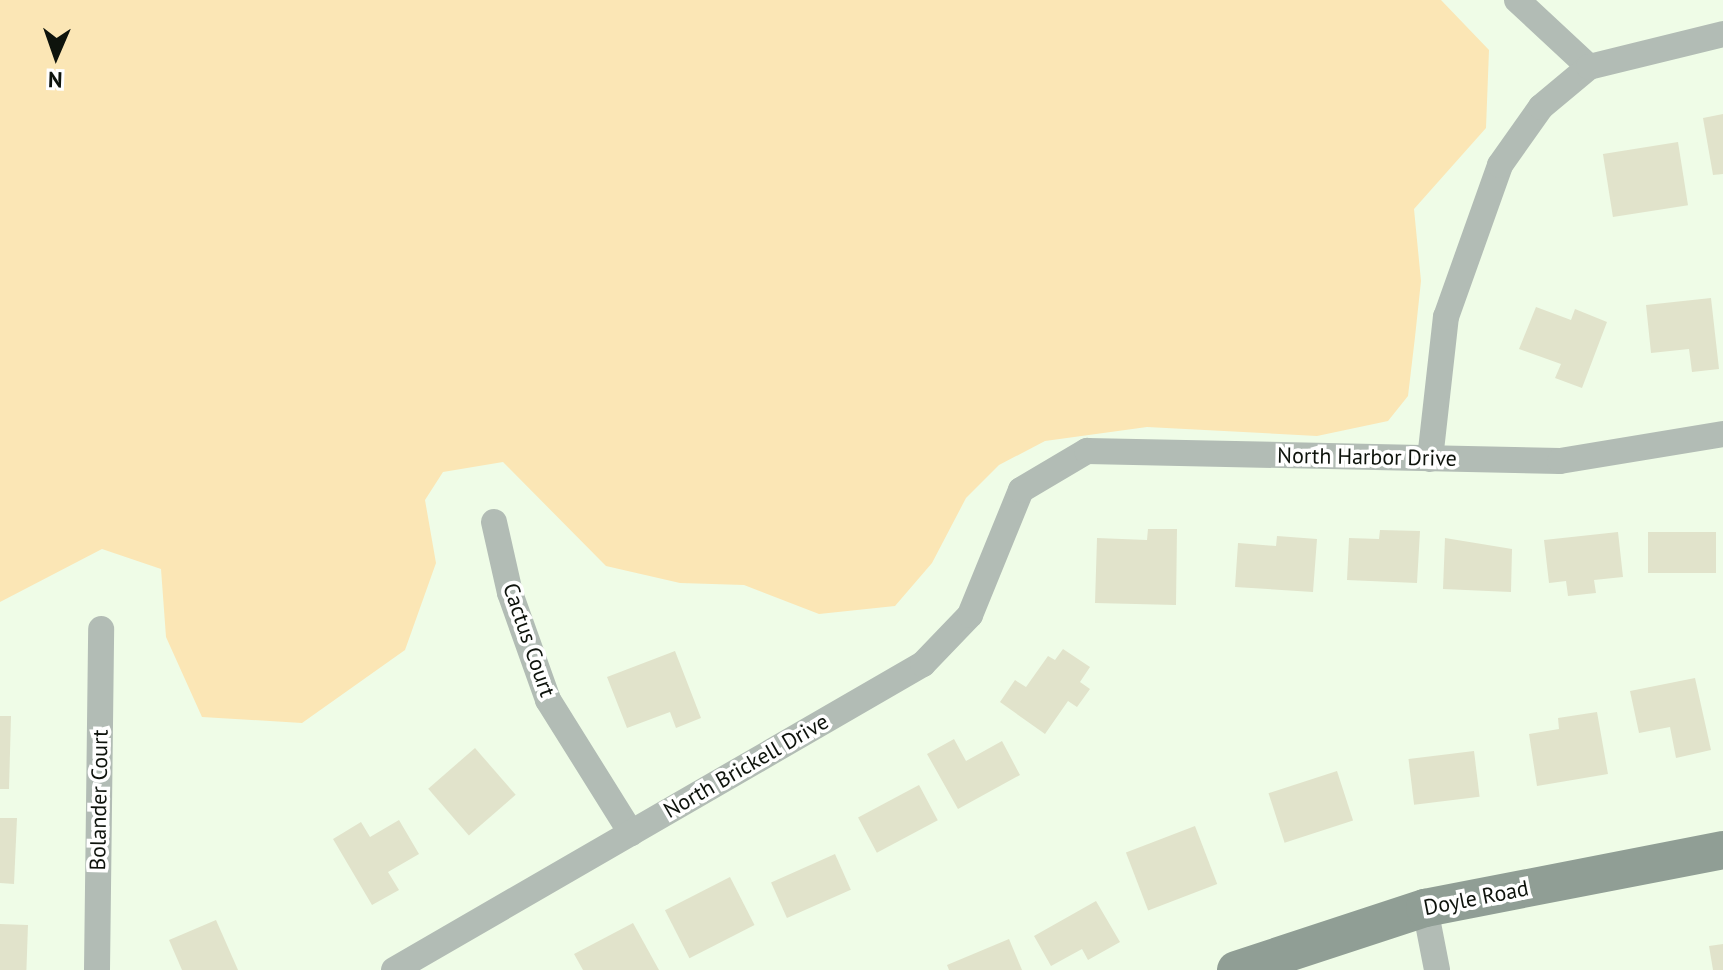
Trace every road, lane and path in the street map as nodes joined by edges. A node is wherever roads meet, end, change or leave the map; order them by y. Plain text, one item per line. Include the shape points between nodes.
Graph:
1 (1517, 0) edge
2 (1723, 34) edge
3 (1589, 67) junction
4 (1723, 434) edge
5 (1430, 459) junction
6 (1021, 490) joint
7 (494, 522) dead end
8 (101, 629) dead end
9 (631, 833) junction
10 (1723, 850) edge
11 (1425, 908) junction
12 (97, 970) edge
13 (394, 970) edge
14 (1236, 970) edge
15 (1437, 970) edge

1 - 3 street
2 - 3 street
3 - 5 street via 1541,107 1500,165 1468,239 1446,317
4 - 5 street, North Harbor Drive via 1560,461
5 - 6 street, North Harbor Drive via 1087,451
6 - 9 street, North Brickell Drive via 970,615 923,664
7 - 9 street, Cactus Court via 510,593 548,700
8 - 12 street, Bolander Court
9 - 13 street, North Brickell Drive
10 - 11 main road, Doyle Road
11 - 14 main road, Doyle Road
11 - 15 street

